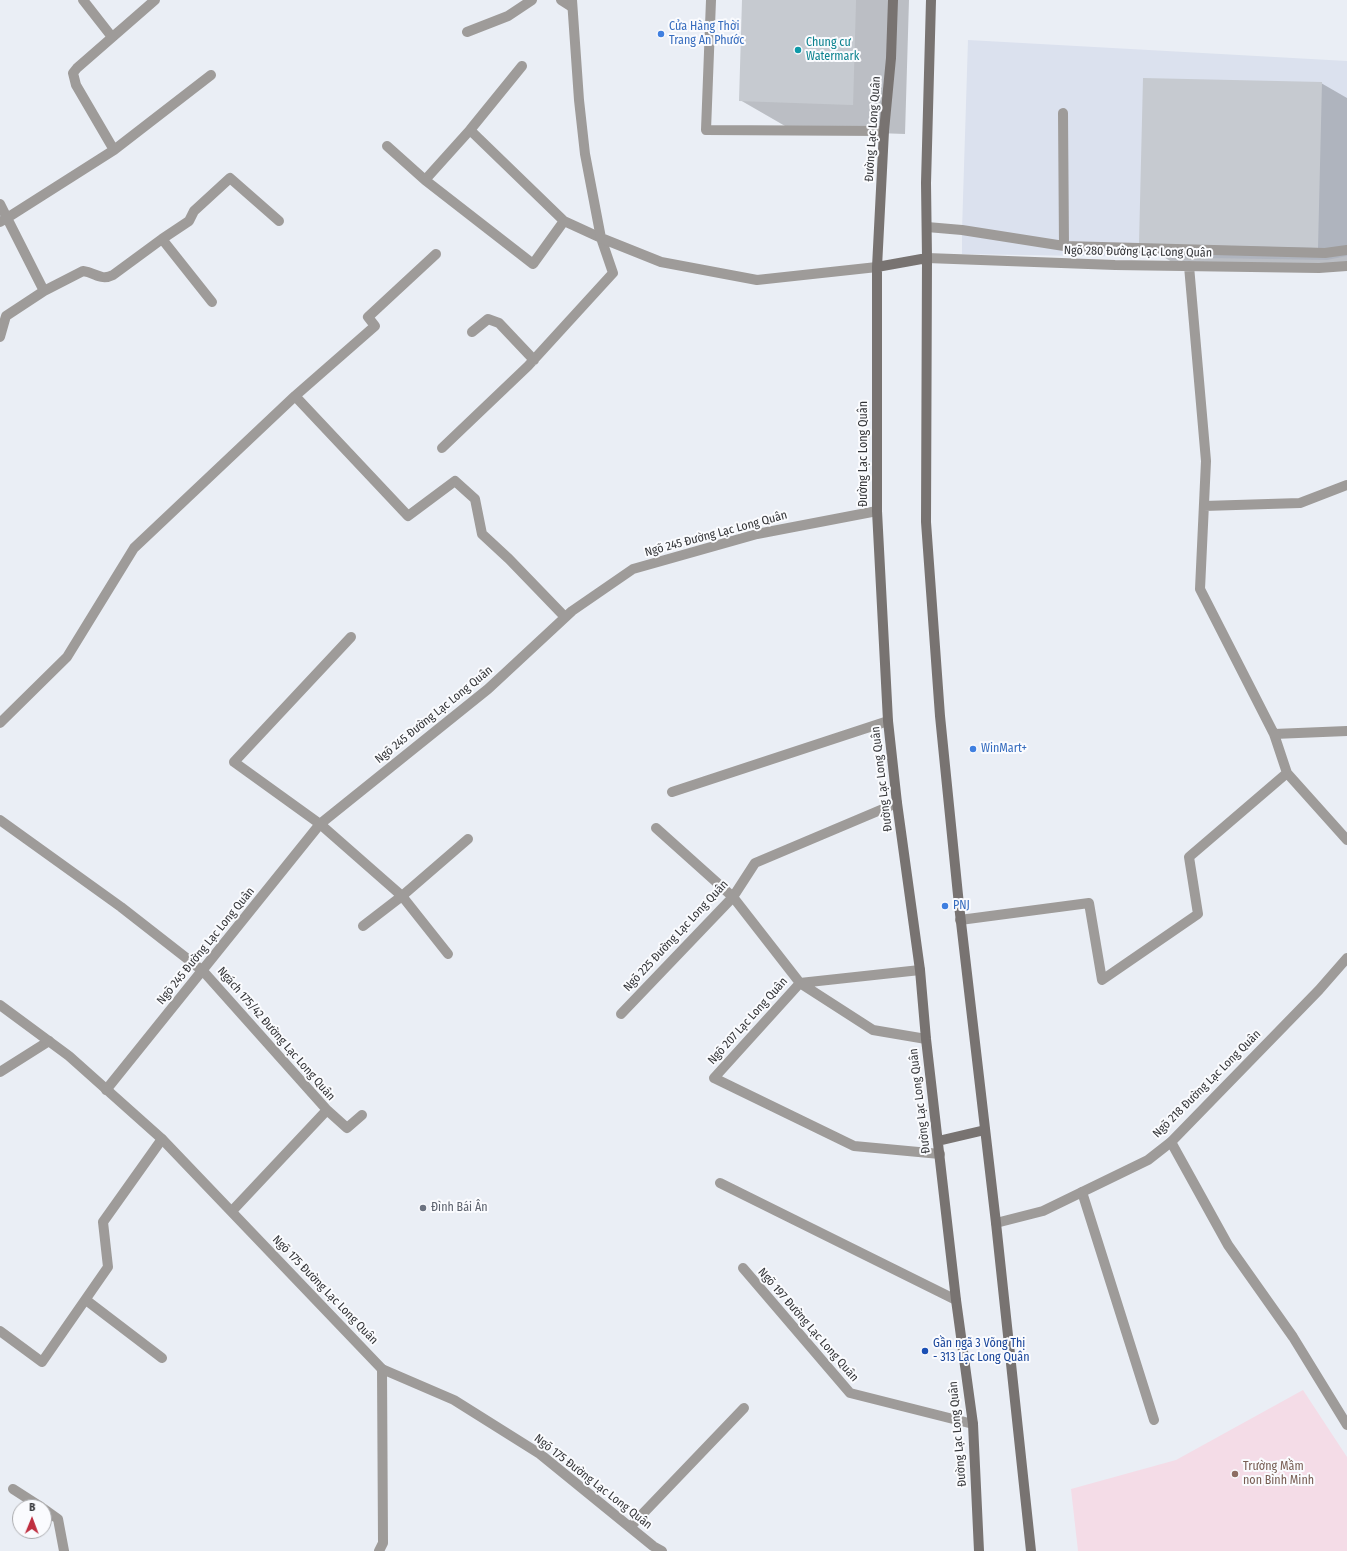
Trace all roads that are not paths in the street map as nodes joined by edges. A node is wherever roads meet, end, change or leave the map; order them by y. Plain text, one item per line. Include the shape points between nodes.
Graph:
1 (83, 0) edge
2 (155, 0) edge
3 (532, 0) edge
4 (561, 0) edge
5 (711, 0) edge
6 (892, 0) edge
7 (931, 0) edge
8 (572, 4) edge
9 (467, 32) dead end
10 (112, 37) junction
11 (522, 66) dead end
12 (211, 75) dead end
13 (1063, 113) dead end
14 (470, 130) junction
15 (884, 131) junction
16 (386, 146) dead end
17 (114, 150) junction
18 (425, 180) junction
19 (0, 204) edge
20 (4, 220) edge
21 (279, 221) dead end
22 (564, 221) junction
23 (927, 227) junction
24 (601, 238) junction
25 (162, 239) junction
26 (1064, 246) junction
27 (1347, 250) edge
28 (436, 254) dead end
29 (927, 258) junction
30 (1189, 266) junction
31 (1347, 266) edge
32 (878, 267) junction
33 (44, 291) junction
34 (212, 302) dead end
35 (472, 332) dead end
36 (0, 337) edge
37 (534, 360) junction
38 (295, 396) junction
39 (442, 448) dead end
40 (1347, 485) edge
41 (1204, 506) junction
42 (877, 511) junction
43 (565, 617) junction
44 (351, 637) dead end
45 (888, 721) junction
46 (0, 723) edge
47 (1347, 731) edge
48 (1274, 734) junction
49 (1287, 773) junction
50 (672, 792) dead end
51 (897, 803) junction
52 (0, 820) edge
53 (320, 824) junction
54 (656, 828) dead end
55 (468, 839) dead end
56 (1347, 840) edge
57 (402, 896) junction
58 (733, 897) junction
59 (960, 920) junction
60 (363, 926) dead end
61 (448, 954) dead end
62 (1347, 958) edge
63 (203, 970) junction
64 (920, 970) junction
65 (800, 983) junction
66 (0, 1005) edge
67 (621, 1014) dead end
68 (926, 1039) junction
69 (49, 1041) junction
70 (0, 1072) edge
71 (106, 1090) junction
72 (327, 1110) junction
73 (362, 1115) dead end
74 (985, 1130) junction
75 (162, 1139) junction
76 (938, 1141) junction
77 (1171, 1142) junction
78 (940, 1154) junction
79 (720, 1183) dead end
80 (1082, 1192) junction
81 (232, 1211) junction
82 (996, 1223) junction
83 (743, 1268) dead end
84 (86, 1300) junction
85 (956, 1300) junction
86 (0, 1331) edge
87 (162, 1358) dead end
88 (382, 1369) junction
89 (744, 1408) dead end
90 (1154, 1420) dead end
91 (973, 1424) junction
92 (1347, 1425) edge
93 (13, 1489) dead end
94 (29, 1499) edge
95 (52, 1515) edge
96 (630, 1527) junction
97 (64, 1551) edge
98 (379, 1551) edge
99 (662, 1551) edge
100 (979, 1551) edge
101 (1031, 1551) edge

1 - 10 street
2 - 10 street
3 - 9 street via 508,16
4 - 8 street
5 - 15 street via 706,130
6 - 15 main road, Đường Lạc Long Quân via 891,58
7 - 23 main road
8 - 24 street via 583,139
10 - 17 street via 73,74 76,85
11 - 14 street
12 - 17 street
13 - 26 street
14 - 18 street
14 - 22 street
15 - 32 main road, Đường Lạc Long Quân
16 - 18 street
17 - 20 street
18 - 22 street via 533,264
19 - 20 street
20 - 33 street
21 - 25 street via 230,178 194,211 189,221
22 - 24 street
23 - 26 street
23 - 29 main road
24 - 32 street via 661,262 758,280
24 - 37 street via 613,273
25 - 33 street via 107,278 83,271
25 - 34 street
26 - 27 street via 1325,253
28 - 38 street via 368,317 376,326
29 - 30 street, Ngõ 280 Đường Lạc Long Quân
29 - 32 main road
29 - 59 main road via 926,522 940,716
30 - 31 street, Ngõ 280 Đường Lạc Long Quân
30 - 41 street via 1206,461
32 - 42 main road, Đường Lạc Long Quân
33 - 36 street via 6,316
35 - 37 street via 488,319 499,323
37 - 39 street
38 - 43 street via 408,516 455,482 475,499 482,534
38 - 46 street via 134,548 66,657
40 - 41 street via 1300,503
41 - 48 street via 1200,589
42 - 43 street, Ngõ 245 Đường Lạc Long Quân via 758,534 633,569
42 - 45 main road, Đường Lạc Long Quân
43 - 53 street, Ngõ 245 Đường Lạc Long Quân via 488,688
44 - 53 street via 234,762
45 - 50 street
45 - 51 main road, Đường Lạc Long Quân
47 - 48 street
48 - 49 street
49 - 56 street
49 - 59 street via 1189,857 1198,914 1102,980 1088,903
51 - 58 street, Ngõ 225 Đường Lạc Long Quân via 755,863
51 - 64 main road, Đường Lạc Long Quân
52 - 63 street, Ngách 175/42 Đường Lạc Long Quân
53 - 57 street
53 - 63 street, Ngõ 245 Đường Lạc Long Quân
54 - 58 street
55 - 57 street
57 - 60 street
57 - 61 street
58 - 65 street
58 - 67 street, Ngõ 225 Đường Lạc Long Quân
59 - 74 main road
62 - 77 street, Ngõ 218 Đường Lạc Long Quân
63 - 71 street, Ngõ 245 Đường Lạc Long Quân
63 - 72 street, Ngách 175/42 Đường Lạc Long Quân
64 - 65 street, Ngõ 207 Lạc Long Quân
64 - 68 main road, Đường Lạc Long Quân
65 - 68 street via 873,1030
65 - 78 street, Ngõ 207 Lạc Long Quân via 714,1078 854,1146
66 - 69 street, Ngõ 175 Đường Lạc Long Quân
68 - 76 main road, Đường Lạc Long Quân
69 - 70 street
69 - 71 street, Ngõ 175 Đường Lạc Long Quân
71 - 75 street, Ngõ 175 Đường Lạc Long Quân
72 - 73 street via 347,1128
72 - 81 street, Ngách 175/42 Đường Lạc Long Quân
74 - 76 main road
74 - 82 main road
75 - 81 street, Ngõ 175 Đường Lạc Long Quân
75 - 84 street via 103,1222 108,1267
76 - 78 main road, Đường Lạc Long Quân
77 - 80 street, Ngõ 218 Đường Lạc Long Quân via 1148,1160
77 - 92 street via 1228,1245 1293,1337
78 - 85 main road, Đường Lạc Long Quân
79 - 85 street
80 - 82 street, Ngõ 218 Đường Lạc Long Quân via 1043,1211
80 - 90 street
81 - 88 street, Ngõ 175 Đường Lạc Long Quân
82 - 101 main road
83 - 91 street, Ngõ 197 Đường Lạc Long Quân via 850,1393
84 - 86 street via 42,1362
84 - 87 street
85 - 91 main road, Đường Lạc Long Quân
88 - 96 street, Ngõ 175 Đường Lạc Long Quân via 454,1400 540,1454
88 - 98 street via 383,1543
89 - 96 street
91 - 100 main road, Đường Lạc Long Quân
93 - 94 street
95 - 97 street via 58,1519
96 - 99 street, Ngõ 175 Đường Lạc Long Quân

